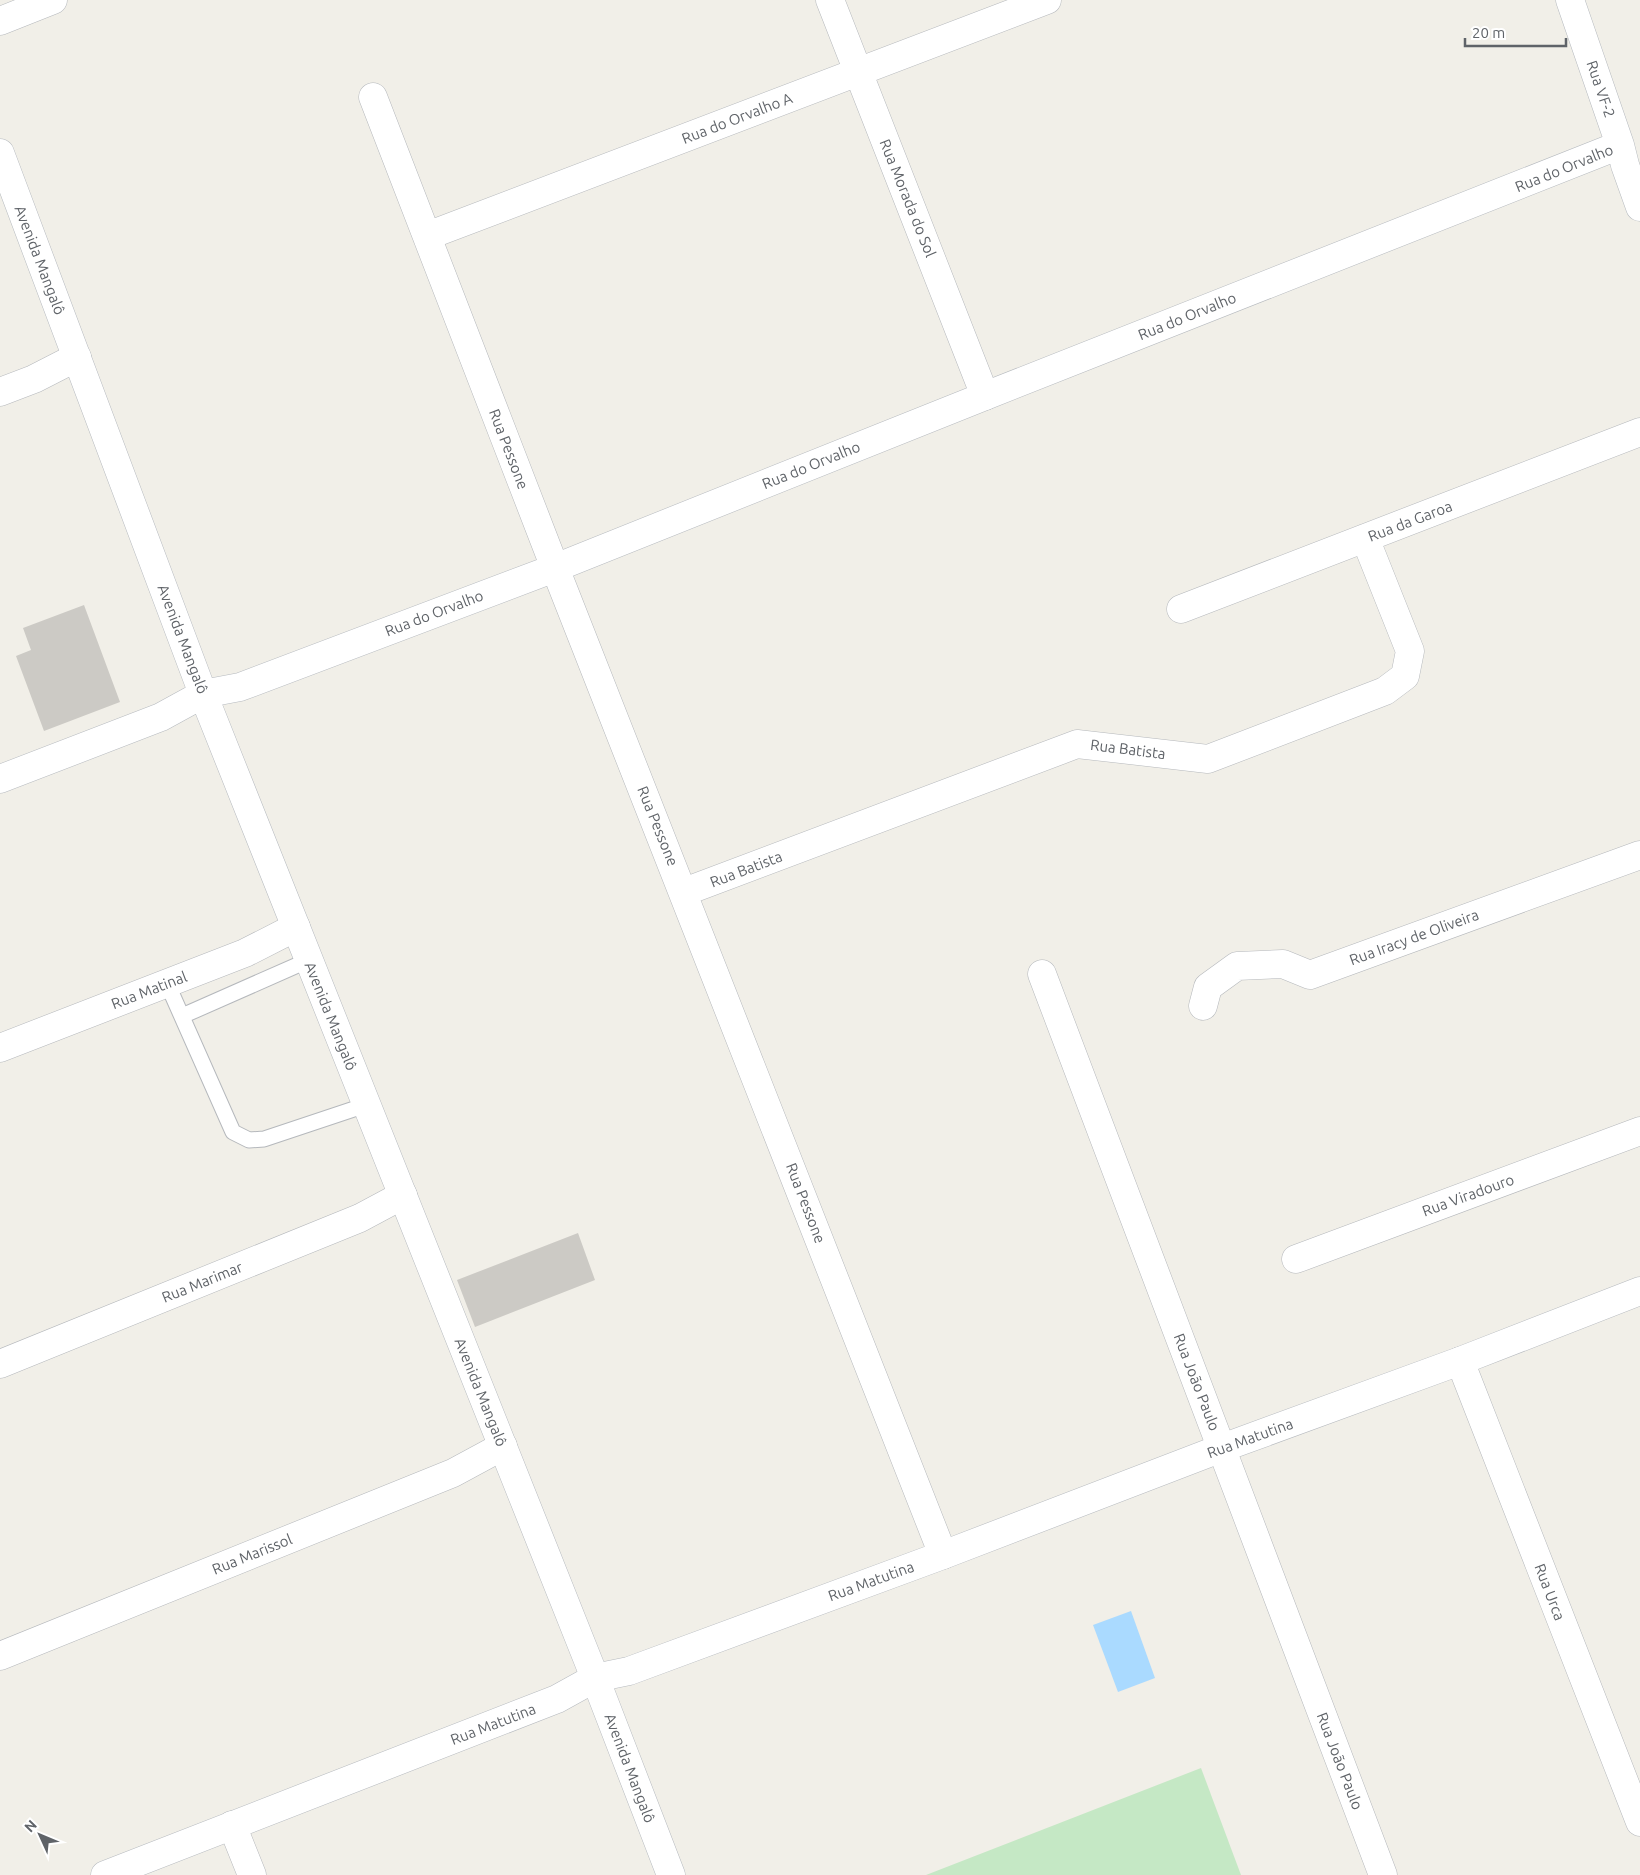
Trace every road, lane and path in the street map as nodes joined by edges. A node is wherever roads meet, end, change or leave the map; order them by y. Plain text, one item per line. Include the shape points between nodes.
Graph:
1 (53, 0) edge
2 (830, 0) edge
3 (1047, 0) edge
4 (1570, 0) edge
5 (0, 21) edge
6 (858, 72) junction
7 (373, 97) dead end
8 (0, 153) edge
9 (1628, 156) edge
10 (5, 184) edge
11 (1640, 207) edge
12 (427, 236) junction
13 (77, 357) junction
14 (0, 392) edge
15 (986, 396) junction
16 (1640, 432) edge
17 (1364, 538) junction
18 (555, 568) junction
19 (1181, 609) dead end
20 (203, 694) junction
21 (0, 779) edge
22 (1640, 855) edge
23 (684, 892) junction
24 (296, 927) junction
25 (309, 960) junction
26 (1042, 974) dead end
27 (167, 983) junction
28 (1203, 1006) dead end
29 (182, 1016) junction
30 (0, 1048) edge
31 (366, 1105) junction
32 (1640, 1131) edge
33 (402, 1195) junction
34 (1296, 1259) dead end
35 (1640, 1290) edge
36 (1460, 1361) junction
37 (0, 1364) edge
38 (502, 1446) junction
39 (1222, 1448) junction
40 (943, 1554) junction
41 (0, 1656) edge
42 (595, 1678) junction
43 (1640, 1822) edge
44 (232, 1825) junction
45 (105, 1875) edge
46 (252, 1875) edge
47 (672, 1875) edge
48 (1383, 1875) edge

1 - 5 street
2 - 6 street, Rua Morada do Sol
3 - 6 street, Rua do Orvalho A
4 - 9 street, Rua VF-2
6 - 12 street, Rua do Orvalho A
6 - 15 street, Rua Morada do Sol
7 - 12 street, Rua Pessone
8 - 10 street, Avenida Mangalô
9 - 11 street, Rua VF-2
9 - 15 street, Rua do Orvalho
10 - 13 street, Avenida Mangalô
12 - 18 street, Rua Pessone
13 - 14 street
13 - 20 street, Avenida Mangalô
15 - 18 street, Rua do Orvalho
16 - 17 street, Rua da Garoa
17 - 19 street, Rua da Garoa
17 - 23 street, Rua Batista via 1410,651 1405,676 1385,691 1208,758 1077,744
18 - 20 street, Rua do Orvalho via 240,687
18 - 23 street, Rua Pessone
20 - 21 street, Rua do Orvalho via 161,717
20 - 24 street, Avenida Mangalô
22 - 28 street, Rua Iracy de Oliveira via 1310,975 1283,964 1237,966 1208,987
23 - 40 street, Rua Pessone
24 - 25 street, Avenida Mangalô
24 - 27 street, Rua Matinal via 245,953
25 - 29 lane
25 - 31 street, Avenida Mangalô
26 - 39 street, Rua João Paulo
27 - 29 lane
27 - 30 street, Rua Matinal
29 - 31 lane via 234,1132 249,1140 264,1139
31 - 33 street, Avenida Mangalô
32 - 34 street, Rua Viradouro
33 - 37 street, Rua Marimar via 360,1218
33 - 38 street, Avenida Mangalô
35 - 36 street, Rua Matutina
36 - 39 street, Rua Matutina
36 - 43 street, Rua Urca
38 - 41 street, Rua Marissol via 453,1472
38 - 42 street, Avenida Mangalô
39 - 40 street, Rua Matutina
39 - 48 street, Rua João Paulo
40 - 42 street, Rua Matutina via 629,1671
42 - 44 street, Rua Matutina via 556,1699
42 - 47 street, Avenida Mangalô
44 - 45 street, Rua Matutina
44 - 46 street

